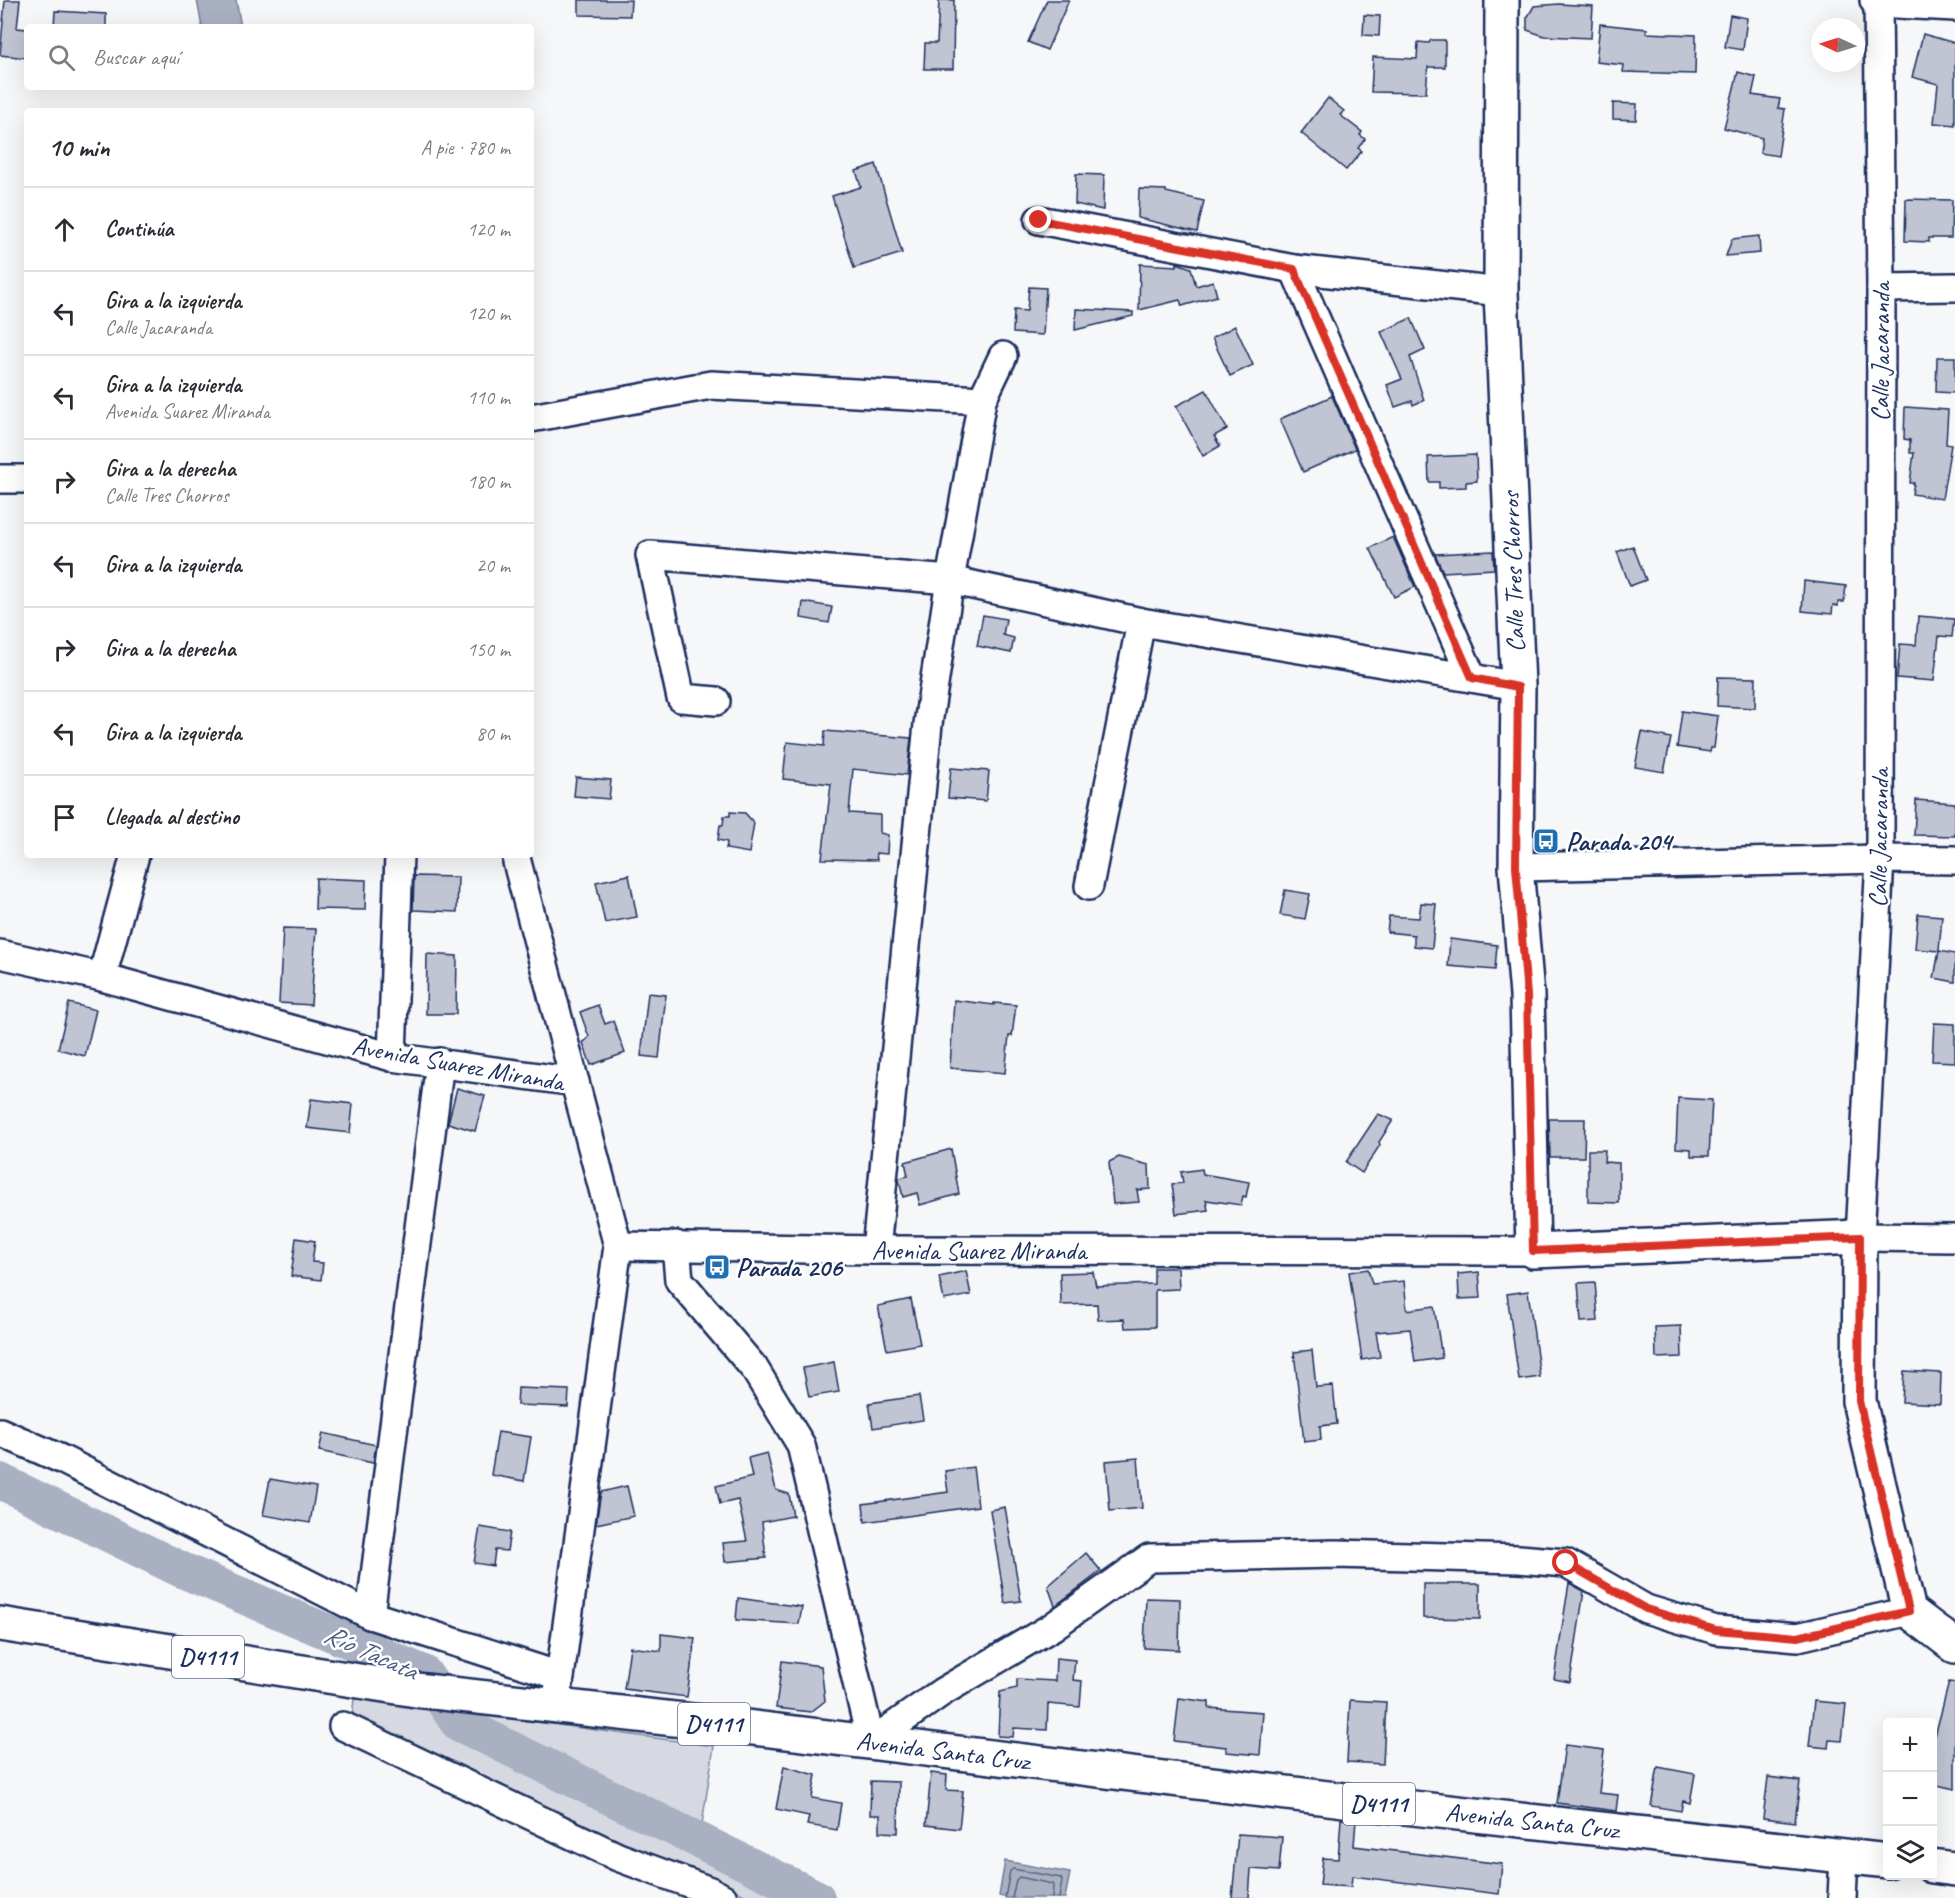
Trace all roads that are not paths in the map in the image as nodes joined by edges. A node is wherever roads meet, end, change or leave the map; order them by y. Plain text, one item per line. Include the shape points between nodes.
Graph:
1 (1503, 0) edge
2 (1878, 0) edge
3 (1955, 4) edge
4 (1039, 220) dead end
5 (1294, 269) junction
6 (1955, 287) edge
7 (1881, 288) junction
8 (1501, 292) junction
9 (1003, 356) dead end
10 (982, 400) junction
11 (534, 417) edge
12 (0, 479) edge
13 (24, 479) edge
14 (950, 580) junction
15 (1141, 622) junction
16 (1472, 678) junction
17 (1518, 687) junction
18 (716, 701) dead end
19 (134, 858) edge
20 (399, 858) edge
21 (1880, 859) junction
22 (1955, 860) edge
23 (517, 862) dead end
24 (1516, 867) junction
25 (1089, 886) dead end
26 (0, 954) edge
27 (102, 977) junction
28 (392, 1057) junction
29 (440, 1062) junction
30 (575, 1082) junction
31 (1860, 1237) junction
32 (1955, 1238) edge
33 (676, 1245) junction
34 (618, 1246) junction
35 (876, 1250) junction
36 (1533, 1251) junction
37 (0, 1432) edge
38 (1909, 1611) junction
39 (370, 1615) junction
40 (0, 1624) edge
41 (1955, 1646) edge
42 (558, 1691) junction
43 (343, 1726) dead end
44 (871, 1742) junction
45 (1844, 1856) junction
46 (1883, 1861) edge
47 (1937, 1867) edge
48 (1955, 1869) edge
49 (723, 1898) edge
50 (1842, 1898) edge

1 - 8 main road, Calle Tres Chorros
2 - 3 main road
2 - 7 street, Calle Jacaranda
4 - 5 street
5 - 8 street
5 - 16 street
6 - 7 street
7 - 21 street, Calle Jacaranda
8 - 17 main road, Calle Tres Chorros
9 - 10 street
10 - 11 street via 711,384
10 - 14 street
12 - 13 street
14 - 15 street
14 - 18 street via 650,555 681,698
14 - 35 street via 928,724
15 - 16 street
15 - 25 street
16 - 17 street
17 - 24 main road, Calle Tres Chorros
19 - 27 street
20 - 28 street
21 - 22 street
21 - 24 street
21 - 31 street, Calle Jacaranda
23 - 30 street
24 - 36 main road, Calle Tres Chorros via 1527,995
26 - 27 street, Avenida Suarez Miranda
27 - 28 street, Avenida Suarez Miranda
28 - 29 street, Avenida Suarez Miranda
29 - 30 street, Avenida Suarez Miranda
29 - 39 street
30 - 34 street, Avenida Suarez Miranda
31 - 32 street, Avenida Suarez Miranda
31 - 36 main road, Avenida Suarez Miranda
31 - 38 main road, Calle Jacaranda via 1859,1401
33 - 34 street, Avenida Suarez Miranda
33 - 35 street, Avenida Suarez Miranda
33 - 44 street via 679,1280 754,1368 801,1445
34 - 42 street
35 - 36 street, Avenida Suarez Miranda
37 - 39 street
38 - 41 main road
38 - 44 street via 1798,1637 1716,1630 1646,1609 1566,1563 1336,1554 1149,1558 1052,1627 942,1692
39 - 42 street
40 - 42 main road, Avenida Santa Cruz / D4111 via 416,1690 471,1696
42 - 44 main road, Avenida Santa Cruz / D4111
43 - 49 street via 618,1857
44 - 45 main road, Avenida Santa Cruz / D4111
45 - 46 main road, Avenida Santa Cruz / D4111
45 - 50 street
47 - 48 main road

